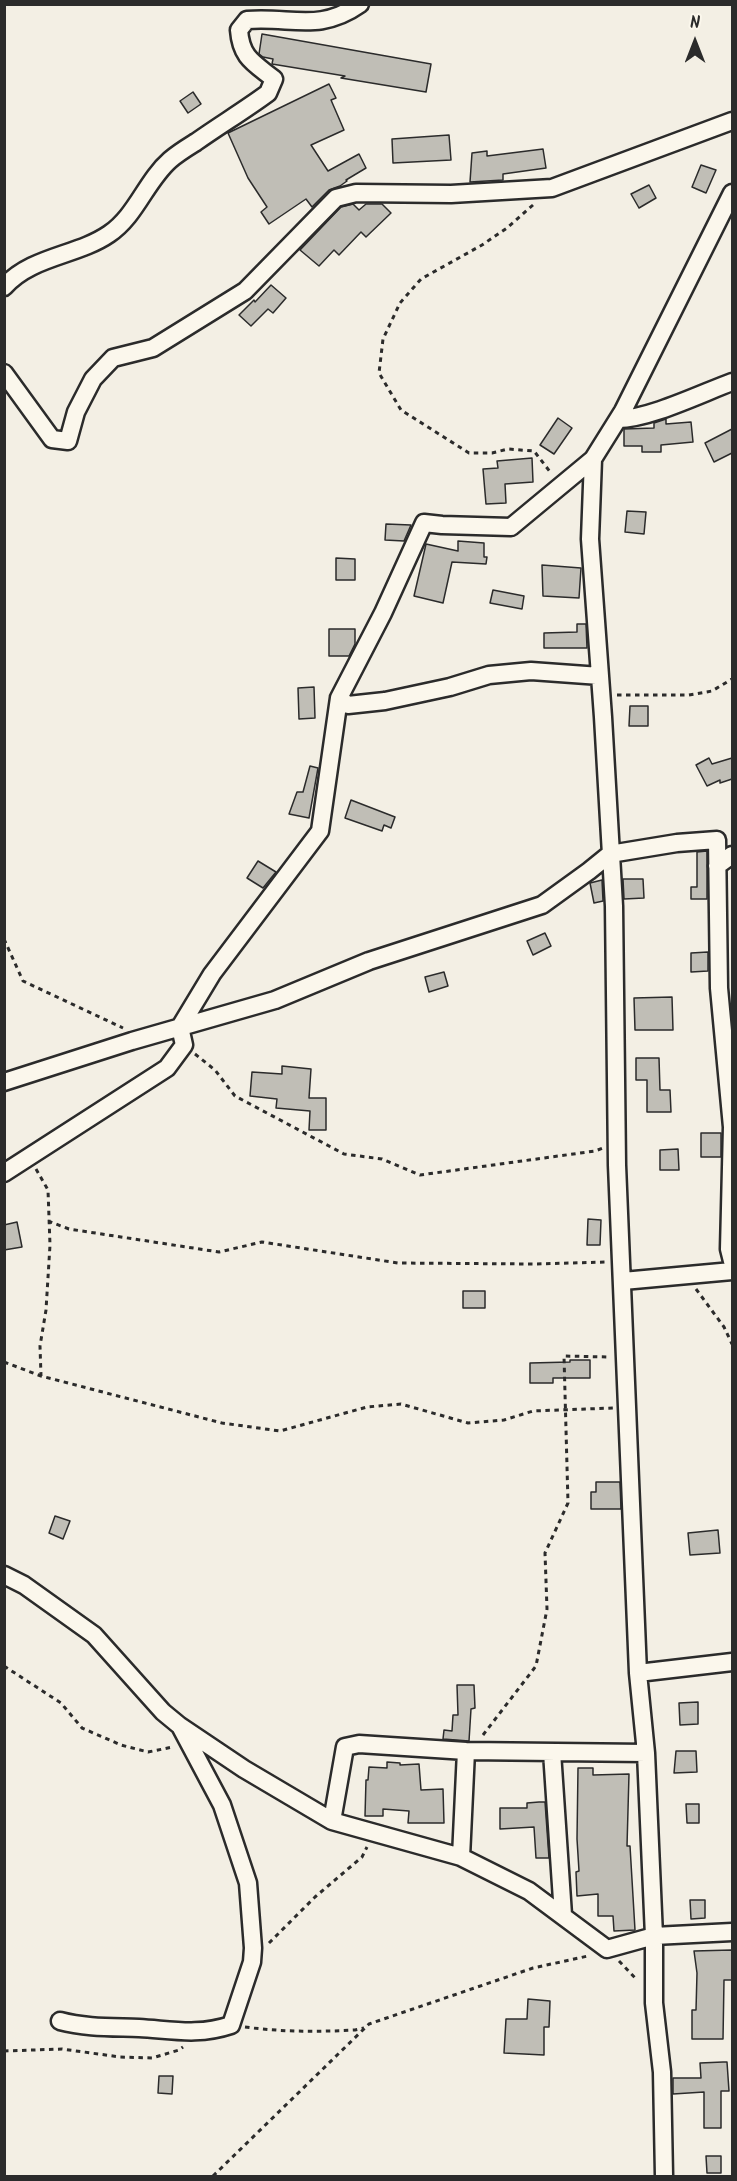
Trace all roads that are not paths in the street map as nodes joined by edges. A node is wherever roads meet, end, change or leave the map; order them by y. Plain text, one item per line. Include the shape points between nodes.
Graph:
1 (360, 4) edge
2 (732, 121) edge
3 (732, 193) edge
4 (4, 287) edge
5 (4, 373) edge
6 (732, 382) edge
7 (618, 419) junction
8 (593, 459) junction
9 (600, 676) junction
10 (339, 698) junction
11 (610, 854) junction
12 (732, 855) edge
13 (717, 866) junction
14 (180, 1027) junction
15 (4, 1082) edge
16 (732, 1127) edge
17 (4, 1173) edge
18 (732, 1261) edge
19 (732, 1271) edge
20 (623, 1281) junction
21 (4, 1575) edge
22 (732, 1662) edge
23 (638, 1672) junction
24 (180, 1726) junction
25 (466, 1751) junction
26 (552, 1752) junction
27 (646, 1753) junction
28 (332, 1821) junction
29 (461, 1857) junction
30 (563, 1915) junction
31 (732, 1932) edge
32 (654, 1936) junction
33 (60, 2021) dead end
34 (664, 2176) edge

1 - 4 street via 325,21 247,20 239,30 240,44 245,56 274,79 268,93 170,160 110,234 37,264
2 - 5 street via 552,188 451,194 356,193 336,198 245,291 153,348 113,358 93,379 76,412 68,441 52,439
3 - 7 street
6 - 7 street via 649,413
7 - 8 street
8 - 9 street via 590,539
8 - 10 street via 511,527 424,523
9 - 10 street via 531,671 489,675 385,701 348,705
9 - 11 street
10 - 14 street via 320,831 212,974
11 - 13 street via 717,840
11 - 14 street via 542,905 369,961 275,1000
11 - 20 street
12 - 13 street
13 - 16 street via 719,988
14 - 15 street
14 - 17 street via 184,1045 167,1068
16 - 18 street
19 - 20 street
20 - 23 street
21 - 24 street via 94,1635
22 - 23 street
23 - 27 street
24 - 28 street
24 - 33 street via 222,1805 248,1883 252,1962 231,2025 187,2032
25 - 26 street
25 - 28 street via 359,1744 345,1747
25 - 29 street
26 - 27 street
26 - 30 street
27 - 32 street
28 - 29 street
29 - 30 street via 529,1891
30 - 32 street via 607,1949
31 - 32 street
32 - 34 street

